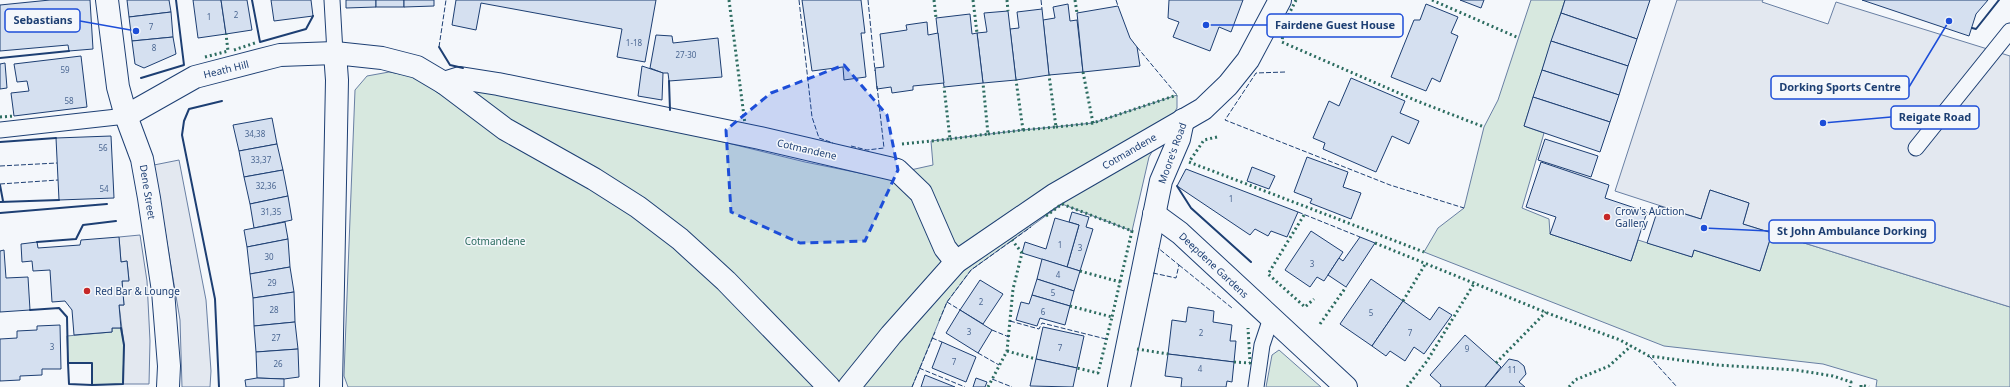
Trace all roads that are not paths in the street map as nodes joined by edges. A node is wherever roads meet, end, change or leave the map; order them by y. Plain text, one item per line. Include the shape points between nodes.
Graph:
1 (107, 0) edge
2 (332, 0) edge
3 (1280, 0) edge
4 (2010, 31) edge
5 (335, 53) junction
6 (444, 83) junction
7 (126, 116) junction
8 (1182, 120) junction
9 (0, 130) edge
10 (1916, 148) dead end
11 (1154, 214) junction
12 (956, 262) junction
13 (1270, 318) junction
14 (168, 387) edge
15 (331, 387) edge
16 (829, 387) edge
17 (849, 387) edge
18 (1119, 387) edge
19 (1256, 387) edge
20 (1346, 387) edge

1 - 7 street, Dene Street via 118,87
2 - 5 lane
3 - 8 street, Moore's Road via 1256,47 1228,85 1203,109
4 - 10 lane
5 - 6 street via 403,63 417,67
5 - 7 street, Heath Hill via 280,55 194,77
5 - 15 street via 337,80
6 - 12 street, Cotmandene via 460,78 498,84 760,138 897,170 921,193 945,248
6 - 16 street via 505,128 638,207 680,239 726,281
7 - 9 lane
7 - 14 street, Dene Street via 142,159 149,198 163,291 169,366
8 - 11 street, Moore's Road via 1179,140 1161,181
8 - 12 street, Cotmandene via 1054,195
11 - 13 street, Deepdene Gardens via 1180,233
11 - 18 street, Moore's Road
12 - 17 street, Cotmandene
13 - 19 lane via 1262,345
13 - 20 street, Deepdene Gardens

